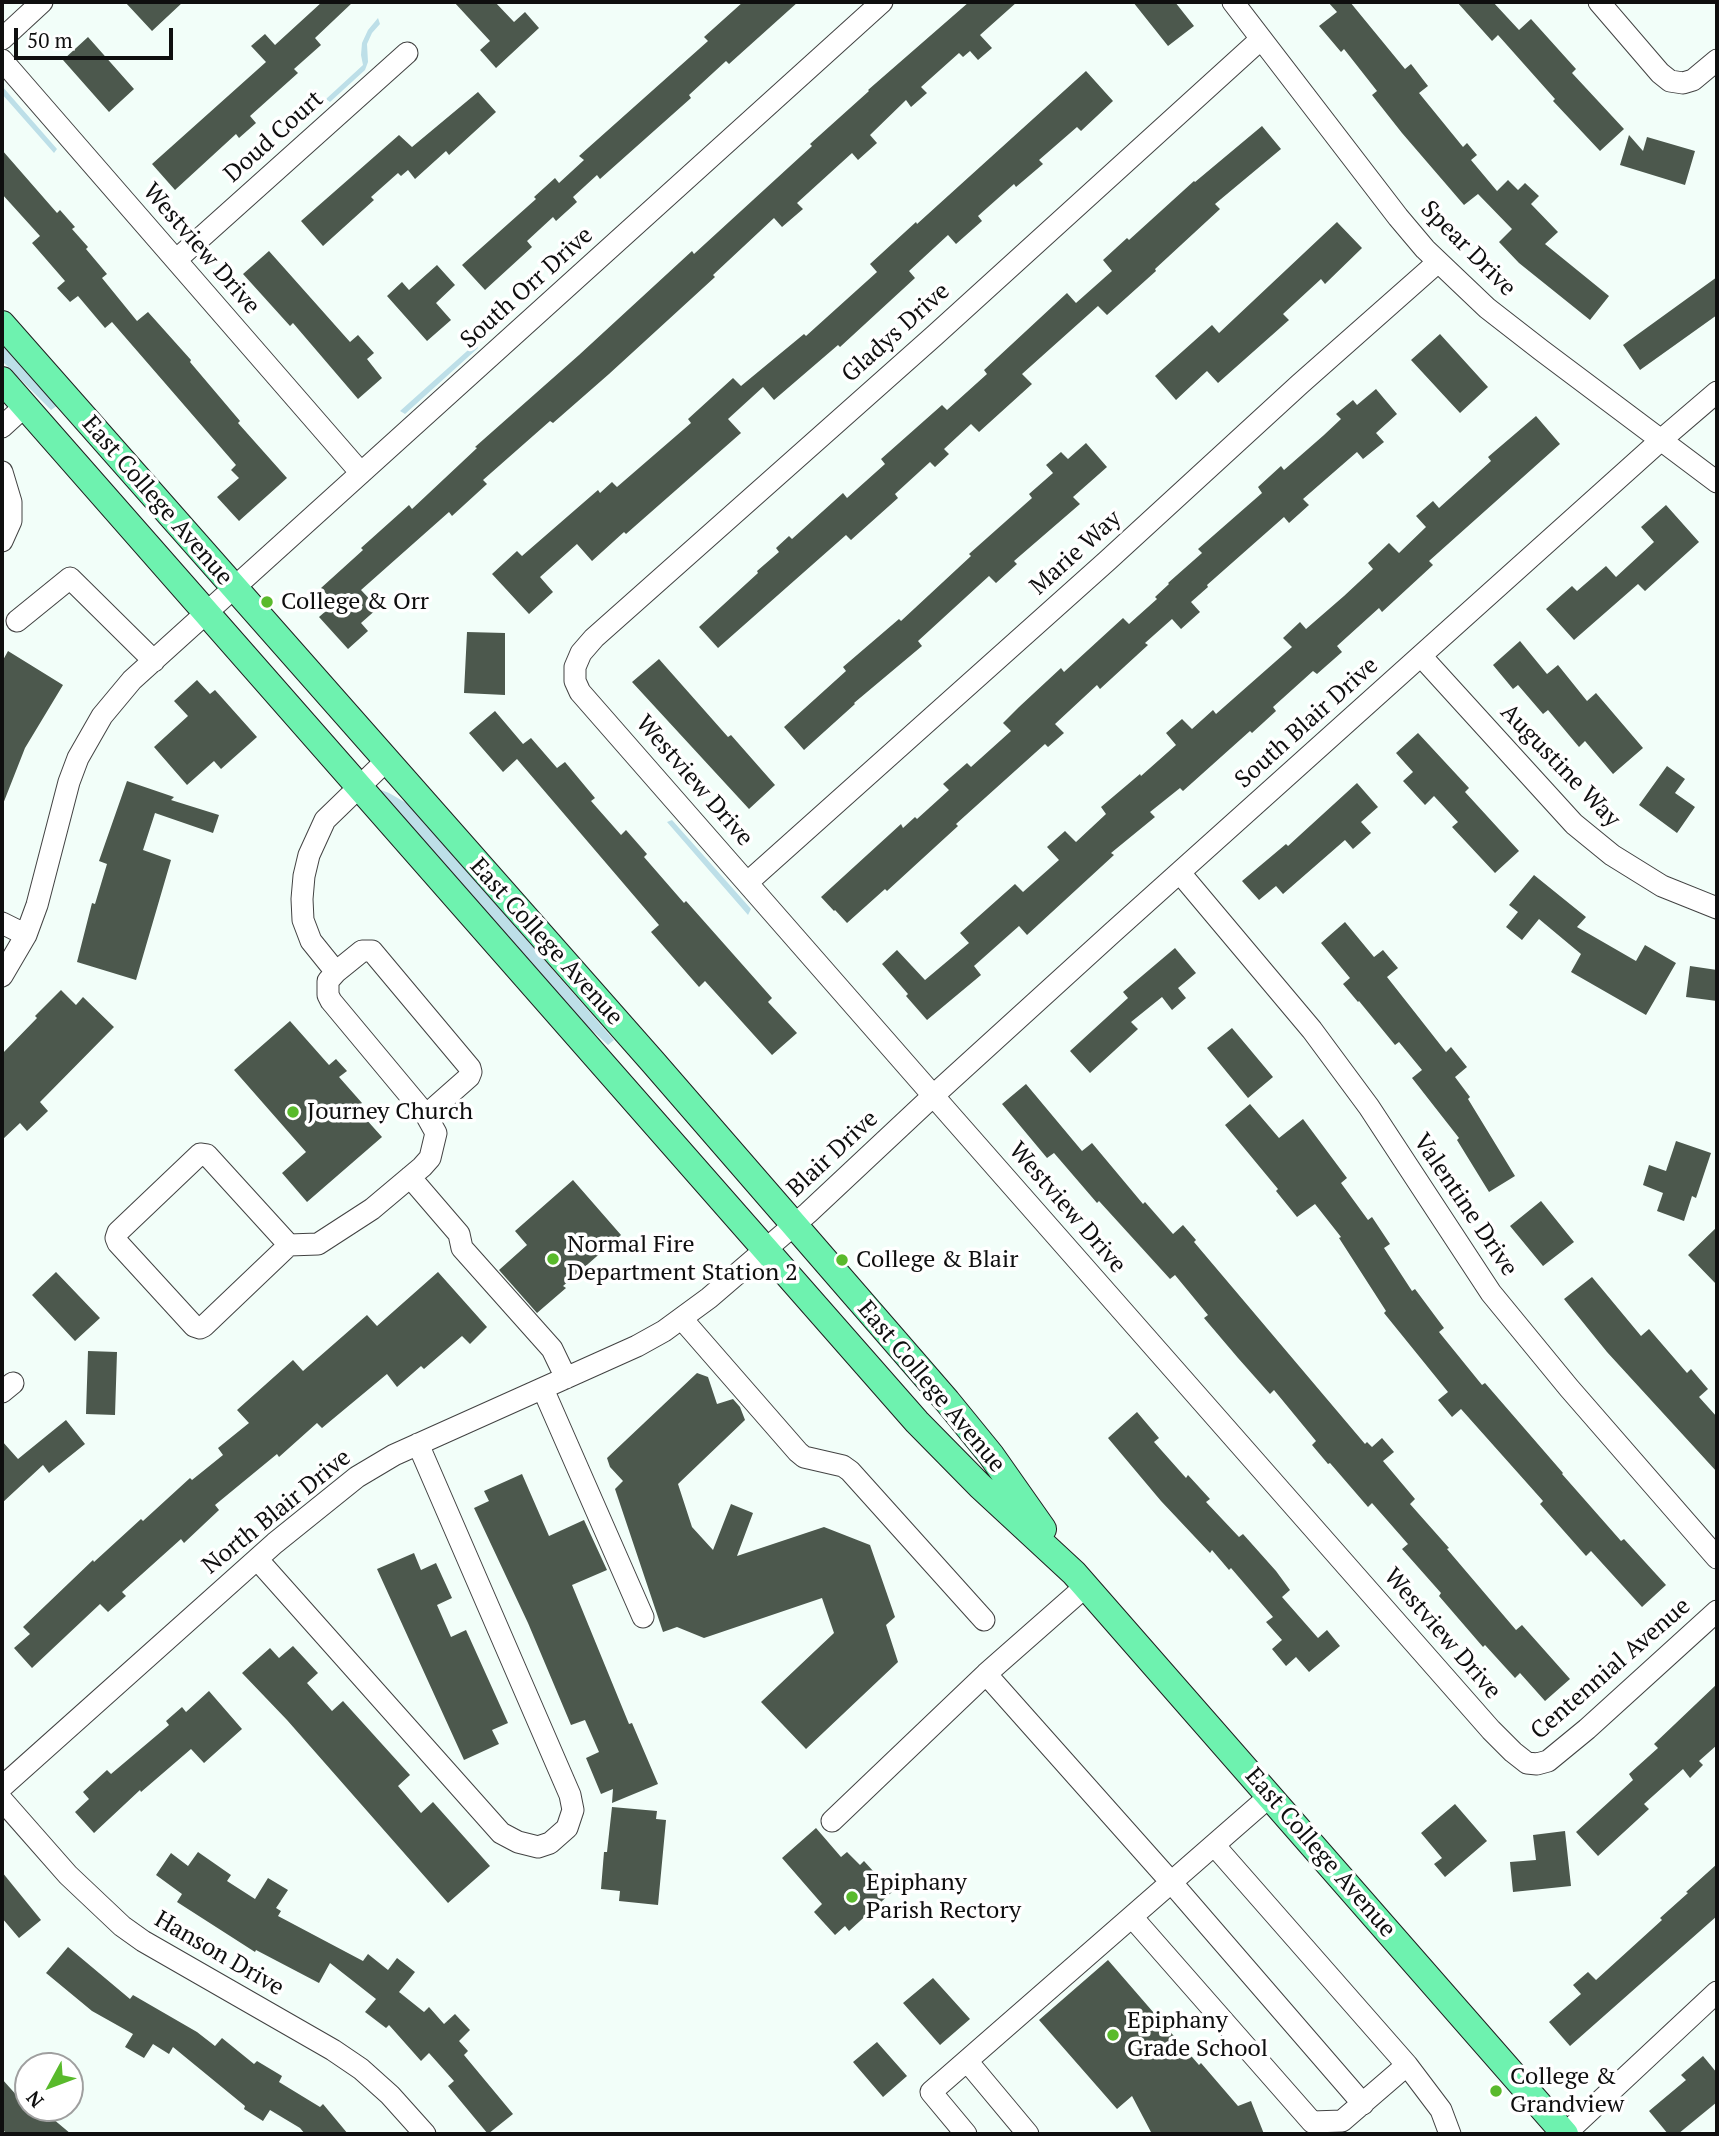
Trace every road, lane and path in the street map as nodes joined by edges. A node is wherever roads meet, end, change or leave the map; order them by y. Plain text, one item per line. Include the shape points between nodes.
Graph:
1 (42, 2) edge
2 (882, 2) edge
3 (1233, 2) edge
4 (1599, 2) edge
5 (2, 38) edge
6 (1261, 39) junction
7 (407, 52) dead end
8 (1717, 60) edge
9 (2, 61) edge
10 (176, 261) junction
11 (1438, 262) junction
12 (2, 324) edge
13 (2, 380) edge
14 (1717, 392) edge
15 (25, 406) junction
16 (2, 427) edge
17 (1661, 440) junction
18 (2, 472) edge
19 (361, 472) junction
20 (1717, 482) edge
21 (2, 541) edge
22 (234, 587) junction
23 (206, 613) junction
24 (17, 621) dead end
25 (1421, 656) junction
26 (154, 660) junction
27 (575, 672) joint
28 (386, 761) junction
29 (358, 786) junction
30 (1180, 873) junction
31 (748, 883) junction
32 (1717, 908) edge
33 (2, 923) edge
34 (26, 934) junction
35 (336, 972) junction
36 (2, 975) edge
37 (934, 1095) junction
38 (426, 1115) junction
39 (410, 1177) junction
40 (794, 1225) junction
41 (289, 1245) junction
42 (766, 1249) junction
43 (682, 1319) junction
44 (566, 1378) junction
45 (543, 1388) junction
46 (418, 1444) junction
47 (1717, 1558) edge
48 (257, 1559) junction
49 (1080, 1580) junction
50 (1717, 1611) edge
51 (643, 1617) dead end
52 (984, 1620) dead end
53 (986, 1674) junction
54 (1537, 1764) joint
55 (2, 1787) edge
56 (1270, 1796) junction
57 (2, 1800) edge
58 (832, 1821) dead end
59 (1214, 1845) junction
60 (1171, 1882) junction
61 (1132, 1917) junction
62 (1717, 1992) edge
63 (967, 2061) junction
64 (1408, 2065) junction
65 (1367, 2101) junction
66 (425, 2134) edge
67 (966, 2134) edge
68 (1028, 2134) edge
69 (1450, 2134) edge
70 (1565, 2134) edge

1 - 5 street
2 - 19 street, South Orr Drive
3 - 6 street, Spear Drive
4 - 8 street via 1670,81 1693,80
6 - 11 street, Spear Drive
6 - 27 street, Gladys Drive via 594,639 581,653
7 - 10 street, Doud Court
9 - 10 street, Westview Drive
10 - 19 street, Westview Drive
11 - 17 street, Spear Drive via 1487,308
11 - 31 street, Marie Way
12 - 22 main road, East College Avenue
13 - 15 main road, East College Avenue
14 - 17 street, South Blair Drive
15 - 16 street
15 - 23 main road, East College Avenue
17 - 20 street, Spear Drive
17 - 25 street, South Blair Drive
18 - 21 street via 11,502 11,521
19 - 22 street, South Orr Drive
22 - 23 street, South Orr Drive
22 - 28 main road, East College Avenue
23 - 26 street, South Orr Drive
23 - 29 main road, East College Avenue
24 - 26 street via 70,578
25 - 30 street, South Blair Drive
25 - 32 street, Augustine Way via 1574,824 1662,886
26 - 34 street, South Orr Drive via 102,716 78,758
27 - 31 street, Westview Drive via 580,692
28 - 29 street
28 - 40 main road, East College Avenue
29 - 35 street via 325,820 304,876 303,920 311,941
29 - 42 main road, East College Avenue
30 - 37 street, South Blair Drive
30 - 47 street, Valentine Drive via 1320,1041 1492,1293
31 - 37 street, Westview Drive
33 - 34 street
34 - 36 street, South Orr Drive
35 - 38 street via 328,981 331,1002
35 - 38 street via 362,951 372,951 470,1068 469,1077
37 - 40 street, Blair Drive
37 - 54 street, Westview Drive via 1491,1730 1527,1763
38 - 39 street via 436,1133 433,1148 430,1158
39 - 41 street via 318,1244
39 - 44 street via 459,1234 462,1248 552,1349
40 - 42 street, Blair Drive
40 - 49 main road, East College Avenue via 991,1455
41 - 41 street via 203,1154 116,1238 200,1328
42 - 43 street, North Blair Drive
42 - 49 main road, East College Avenue via 917,1422
43 - 44 street, North Blair Drive via 637,1346
43 - 52 street via 798,1452 850,1471
44 - 45 street, North Blair Drive
45 - 46 street, North Blair Drive
45 - 51 street
46 - 48 street, North Blair Drive via 357,1478
46 - 48 street via 569,1795 573,1810 567,1828 550,1843 538,1847 501,1833
48 - 55 street, North Blair Drive
49 - 53 street
49 - 56 main road, East College Avenue
50 - 54 street, Centennial Avenue via 1587,1729 1548,1761
53 - 58 street
53 - 60 street
56 - 59 street
56 - 70 main road, East College Avenue
57 - 66 street, Hanson Drive via 68,1875 122,1926 352,2063 390,2095
59 - 60 street
59 - 64 street
60 - 61 street
60 - 65 street
61 - 63 street
61 - 65 street via 1312,2122 1342,2121
62 - 70 street
63 - 67 street via 931,2092
63 - 68 street
64 - 65 street
64 - 69 street via 1441,2110

